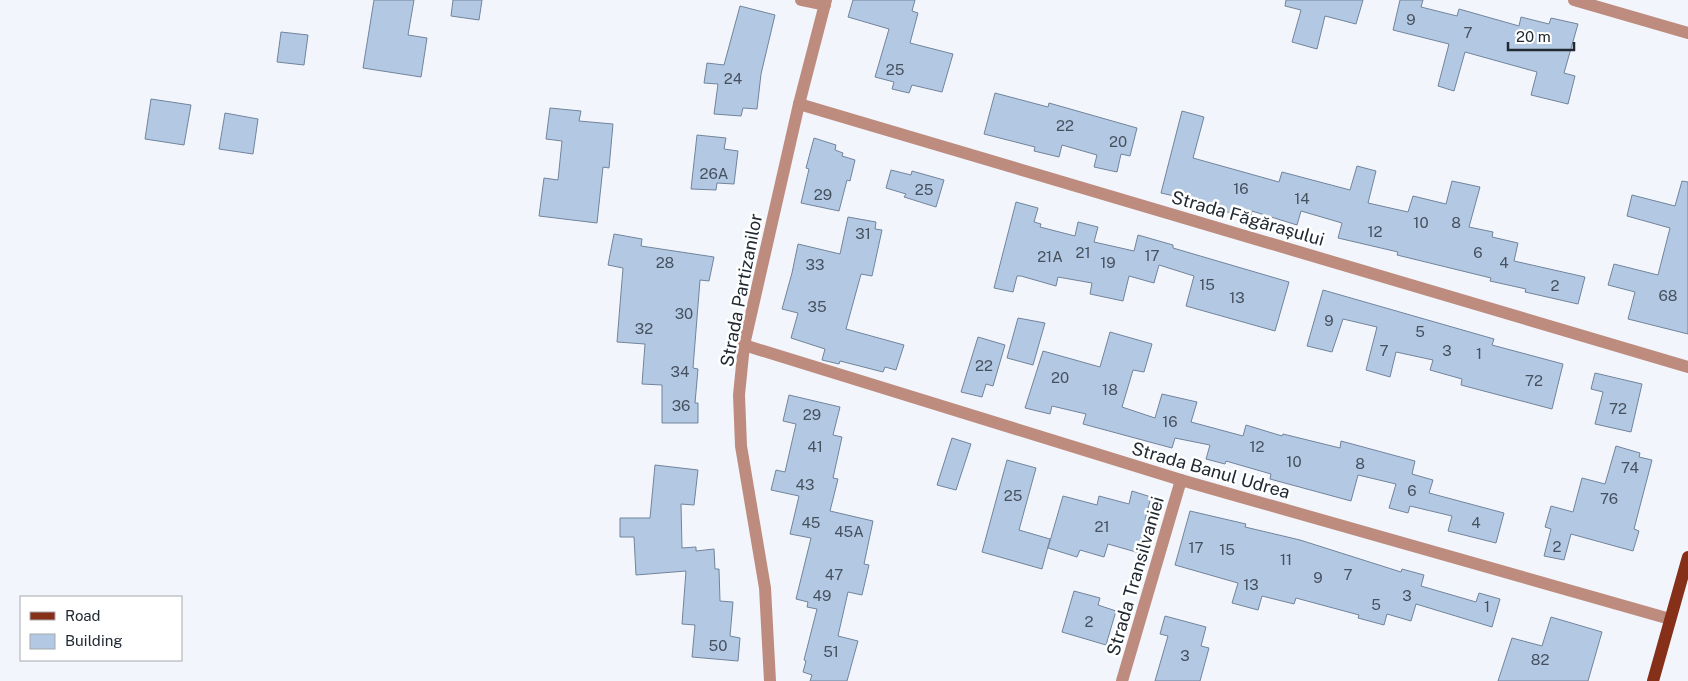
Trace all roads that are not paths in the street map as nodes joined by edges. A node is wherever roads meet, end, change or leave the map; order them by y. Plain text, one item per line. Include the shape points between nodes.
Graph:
1 (801, 0) edge
2 (1574, 0) edge
3 (825, 2) edge
4 (1688, 33) edge
5 (799, 104) junction
6 (744, 345) junction
7 (1688, 367) edge
8 (1181, 480) junction
9 (1688, 557) edge
10 (1670, 620) junction
11 (770, 681) edge
12 (1122, 681) edge
13 (1653, 681) edge

1 - 3 street
2 - 4 street
3 - 5 street, Strada Partizanilor
5 - 6 street, Strada Partizanilor
5 - 7 street, Strada Făgărașului
6 - 8 street, Strada Banul Udrea
6 - 11 street, Strada Partizanilor via 739,395 742,446 765,588
8 - 10 street, Strada Banul Udrea
8 - 12 street, Strada Transilvaniei
9 - 10 main road
10 - 13 main road

